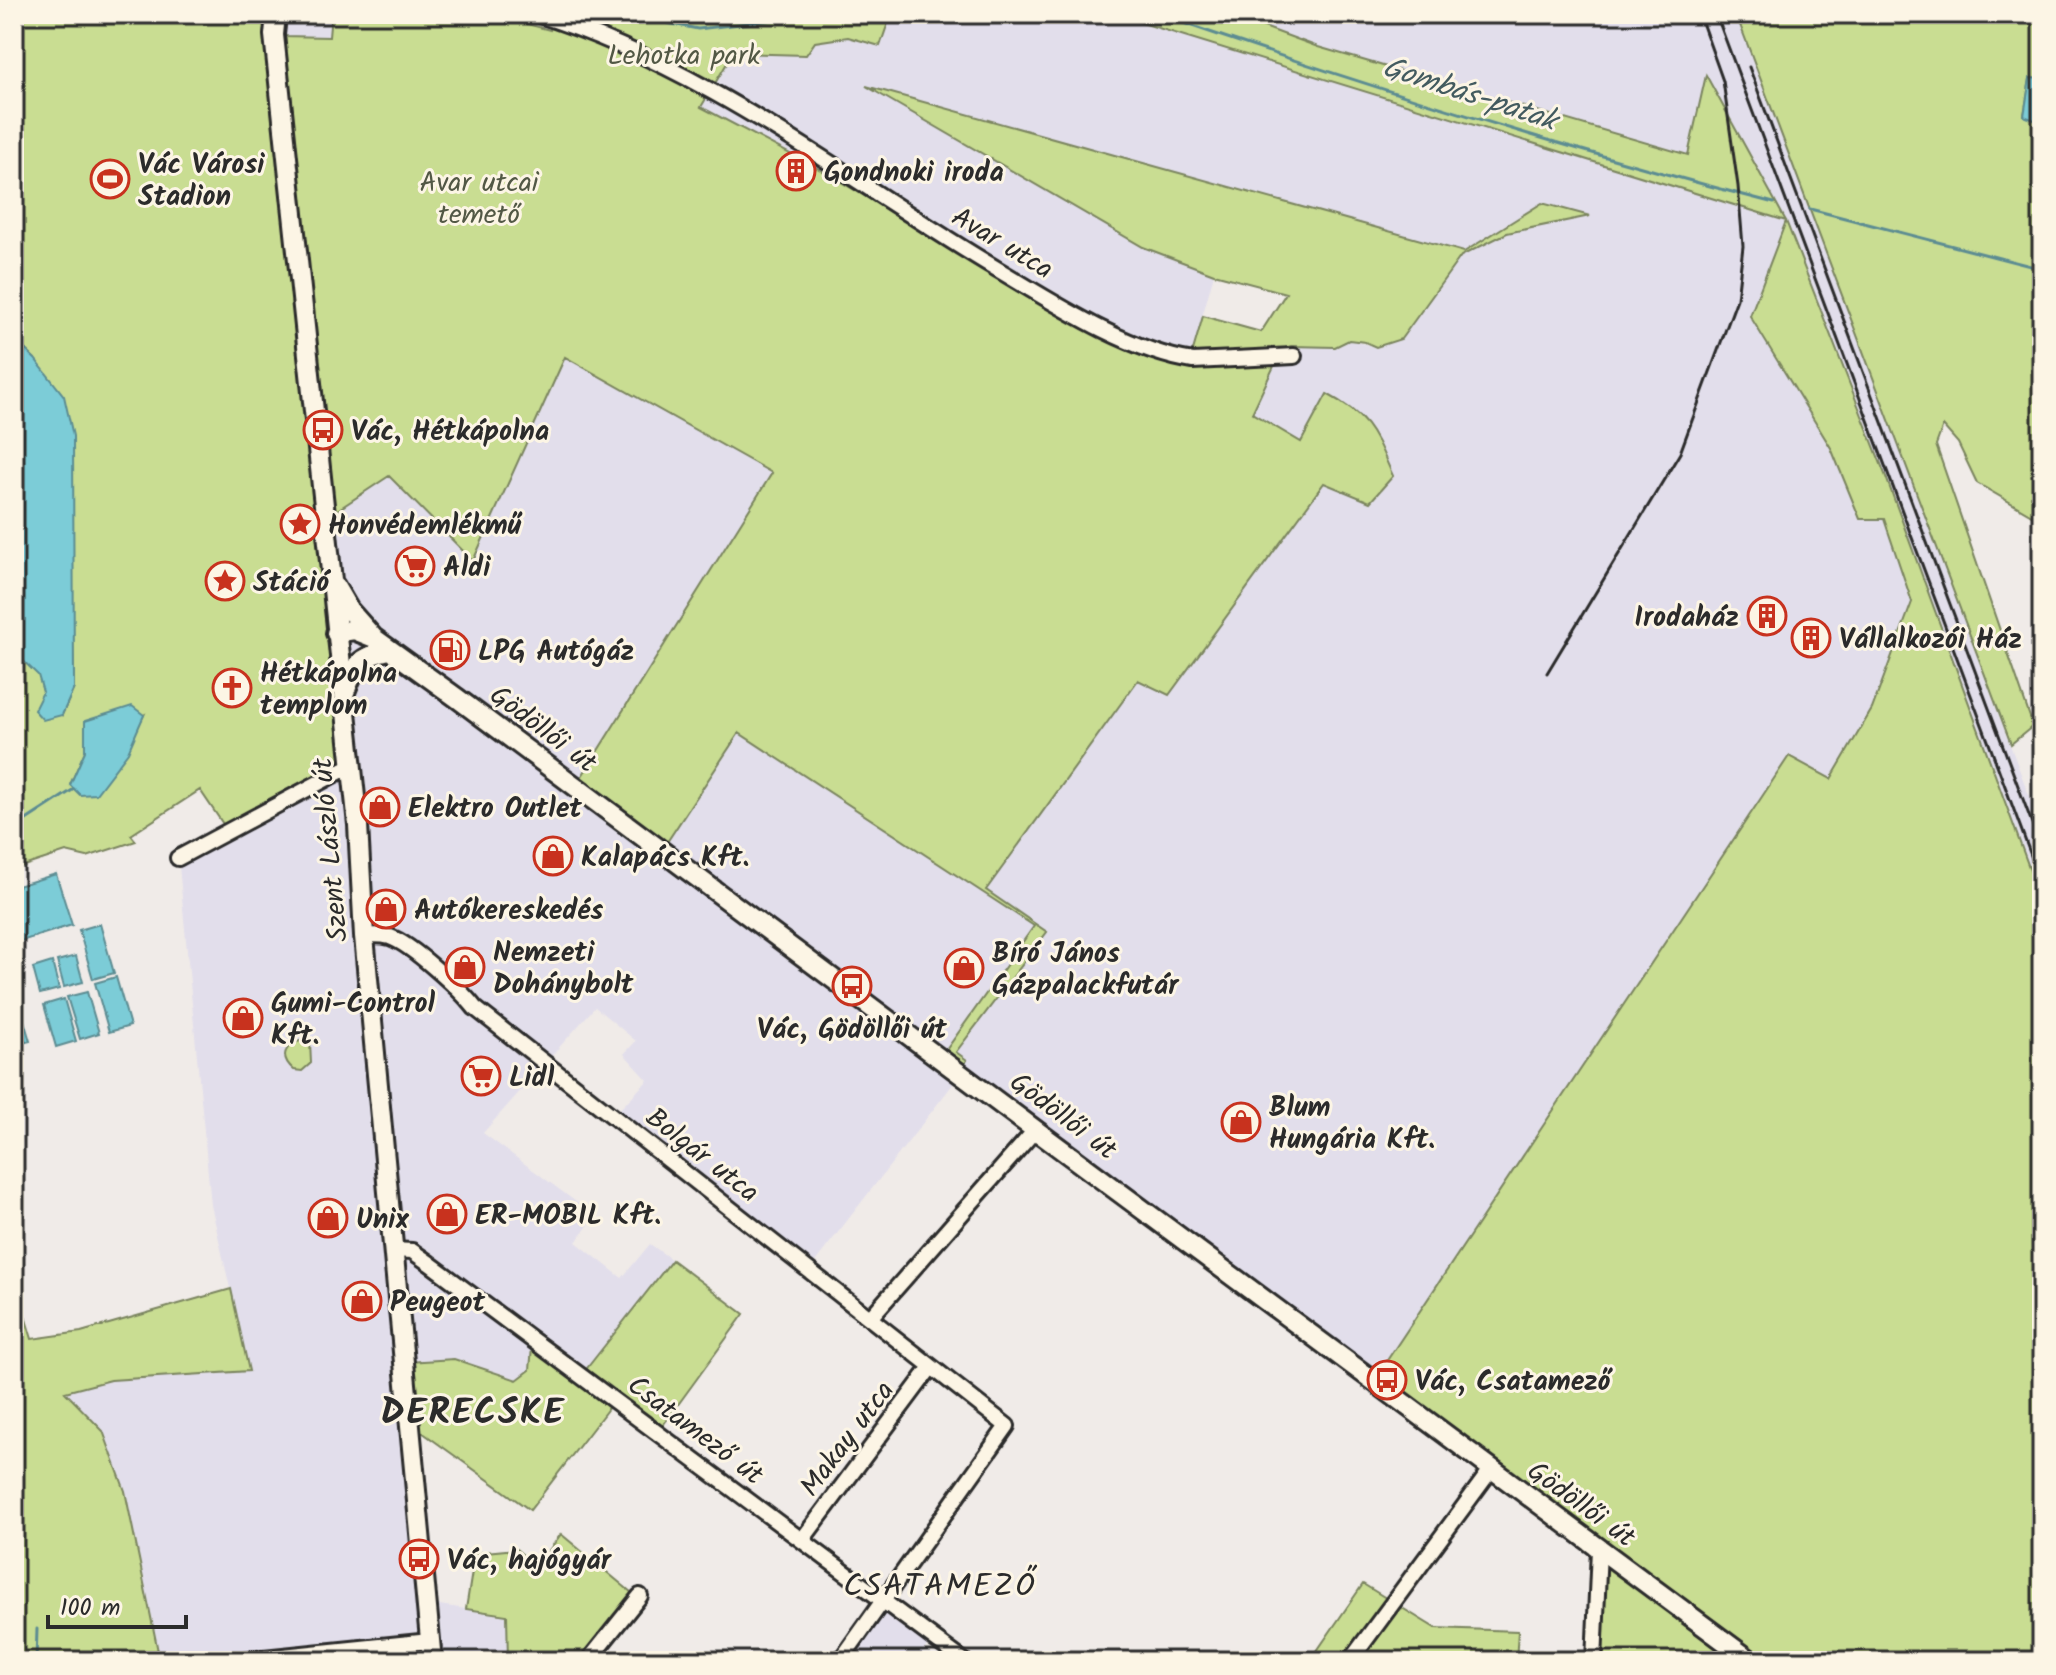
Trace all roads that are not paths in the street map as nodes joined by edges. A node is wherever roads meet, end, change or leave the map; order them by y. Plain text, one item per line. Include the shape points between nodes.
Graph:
1 (268, 14) edge
2 (276, 14) edge
3 (536, 14) edge
4 (274, 35) junction
5 (1294, 356) dead end
6 (332, 580) junction
7 (336, 633) junction
8 (374, 638) junction
9 (389, 650) junction
10 (344, 695) junction
11 (352, 765) junction
12 (178, 858) dead end
13 (364, 936) junction
14 (1036, 1129) junction
15 (393, 1250) junction
16 (870, 1318) junction
17 (931, 1367) junction
18 (1490, 1471) junction
19 (802, 1540) junction
20 (1599, 1549) junction
21 (640, 1596) dead end
22 (881, 1601) junction
23 (430, 1641) junction
24 (304, 1657) edge
25 (234, 1661) edge
26 (432, 1661) edge
27 (588, 1661) edge
28 (840, 1661) edge
29 (964, 1661) edge
30 (1350, 1661) edge
31 (1594, 1661) edge
32 (1751, 1661) edge

1 - 4 main road
2 - 4 main road
3 - 5 street, Avar utca via 654,59 1107,332 1193,361
4 - 6 main road, Szent László út
6 - 7 main road, Szent László út
6 - 8 main road, Gödöllői út
7 - 8 main road via 354,630
7 - 10 main road, Szent László út
8 - 9 main road, Gödöllői út
9 - 10 main road via 359,661
9 - 14 main road, Gödöllői út
10 - 11 main road, Szent László út
11 - 12 street
11 - 13 main road, Szent László út
13 - 15 main road, Szent László út
13 - 16 street, Bolgár utca via 401,942 475,1008
14 - 16 street
14 - 18 main road, Gödöllői út
15 - 19 street, Csatamező út via 412,1251 429,1263
15 - 23 main road, Szent László út
16 - 17 street, Bolgár utca
17 - 19 street, Makay utca
17 - 22 street, Bolgár utca via 1007,1426
18 - 20 main road, Gödöllői út
18 - 30 street
19 - 22 street, Csatamező út
20 - 31 street
20 - 32 main road, Gödöllői út
21 - 27 street
22 - 28 street
22 - 29 street, Csatamező út
23 - 24 street
23 - 26 main road, Szent László út
24 - 25 street

